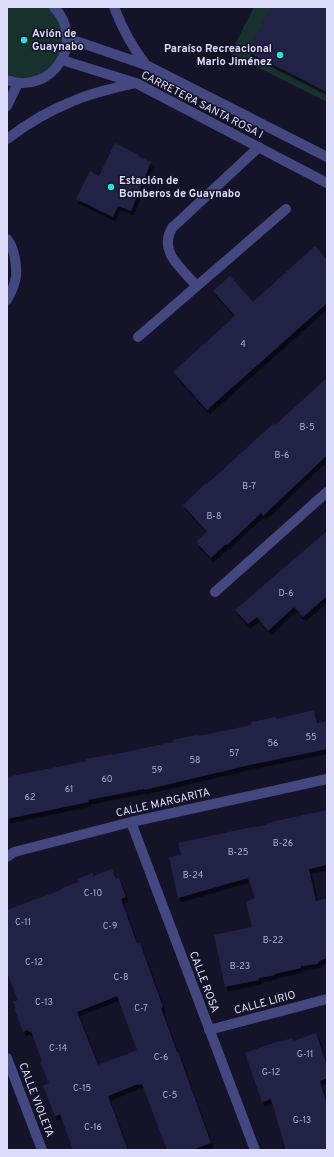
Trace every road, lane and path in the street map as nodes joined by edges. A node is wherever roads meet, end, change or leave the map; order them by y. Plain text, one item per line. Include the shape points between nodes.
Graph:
1 (114, 7) edge
2 (58, 8) edge
3 (67, 38) junction
4 (62, 60) junction
5 (146, 65) junction
6 (7, 80) edge
7 (18, 83) junction
8 (136, 83) junction
9 (7, 106) edge
10 (7, 139) edge
11 (259, 147) junction
12 (327, 157) edge
13 (327, 183) edge
14 (286, 210) dead end
15 (7, 239) edge
16 (197, 286) junction
17 (7, 300) edge
18 (138, 337) dead end
19 (327, 492) edge
20 (215, 592) dead end
21 (327, 779) edge
22 (131, 822) junction
23 (7, 857) edge
24 (327, 999) edge
25 (209, 1030) junction
26 (7, 1058) edge
27 (42, 1150) edge
28 (255, 1150) edge

1 - 5 street via 134,50
2 - 3 street via 66,26
3 - 4 street
3 - 5 street, CARRETERA SANTA ROSA I
4 - 7 street via 54,70 37,81
4 - 8 street, CARRETERA SANTA ROSA I
5 - 12 street, CARRETERA SANTA ROSA I
6 - 7 street
7 - 9 street
8 - 10 street via 72,101 40,117
8 - 11 street, CARRETERA SANTA ROSA I
11 - 13 street, CARRETERA SANTA ROSA I
11 - 16 street via 168,234 171,258
14 - 16 street
15 - 17 street via 11,244 16,276
16 - 18 street
19 - 20 street
21 - 22 street, CALLE MARGARITA
22 - 23 street, CALLE MARGARITA via 14,852
22 - 25 street, CALLE ROSA
24 - 25 street, CALLE LIRIO
25 - 28 street, CALLE ROSA
26 - 27 street, CALLE VIOLETA

